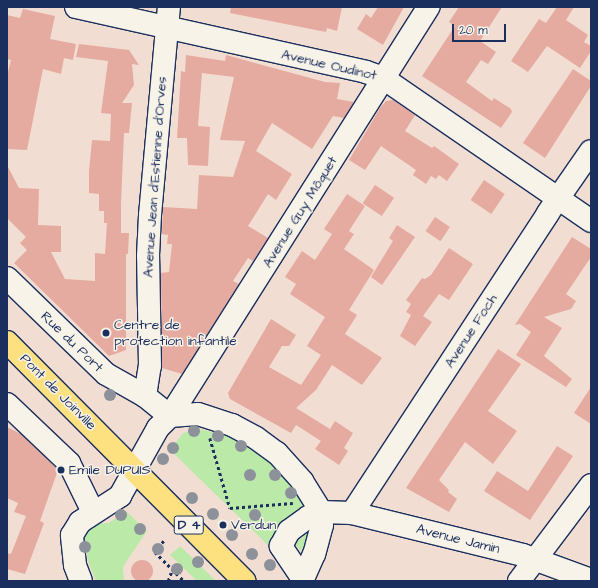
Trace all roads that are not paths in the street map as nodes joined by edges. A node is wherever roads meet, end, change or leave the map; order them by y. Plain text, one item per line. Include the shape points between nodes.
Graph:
1 (76, 7) edge
2 (169, 7) edge
3 (429, 7) edge
4 (166, 28) junction
5 (383, 78) junction
6 (591, 151) edge
7 (558, 198) junction
8 (591, 220) edge
9 (7, 278) edge
10 (7, 342) edge
11 (144, 396) junction
12 (7, 404) edge
13 (170, 416) junction
14 (133, 470) junction
15 (591, 484) edge
16 (93, 512) junction
17 (321, 512) junction
18 (352, 513) junction
19 (535, 559) junction
20 (303, 580) edge
21 (591, 580) edge
22 (81, 581) edge
23 (244, 581) edge
24 (519, 581) edge

1 - 4 street, Avenue Oudinot
2 - 4 street, Avenue Jean d'Estienne d'Orves
3 - 5 street, Avenue Guy Môquet
4 - 5 street, Avenue Oudinot via 366,72
4 - 11 street, Avenue Jean d'Estienne d'Orves via 150,215 150,366
5 - 7 street, Avenue Oudinot
5 - 13 street, Avenue Guy Môquet
6 - 7 street, Avenue Foch
7 - 8 street, Avenue Oudinot
7 - 18 street, Avenue Foch
9 - 11 street, Rue du Port via 106,374
10 - 14 main road, Pont de Joinville / D 4 via 109,442
11 - 13 street, Rue du Port
12 - 16 street via 68,463
13 - 14 street, Avenue Guy Môquet via 158,428
13 - 17 street via 208,416 256,438 289,465
14 - 16 street, Avenue Guy Môquet via 120,496
14 - 23 main road, D 4
15 - 19 street
16 - 22 street, Avenue Guy Môquet via 80,522 72,536 75,565
17 - 18 street, Avenue Jamin
17 - 20 street via 319,540
17 - 20 street via 308,517 289,531 281,546
18 - 19 street, Avenue Jamin
19 - 21 street, Avenue Jamin
19 - 24 street

